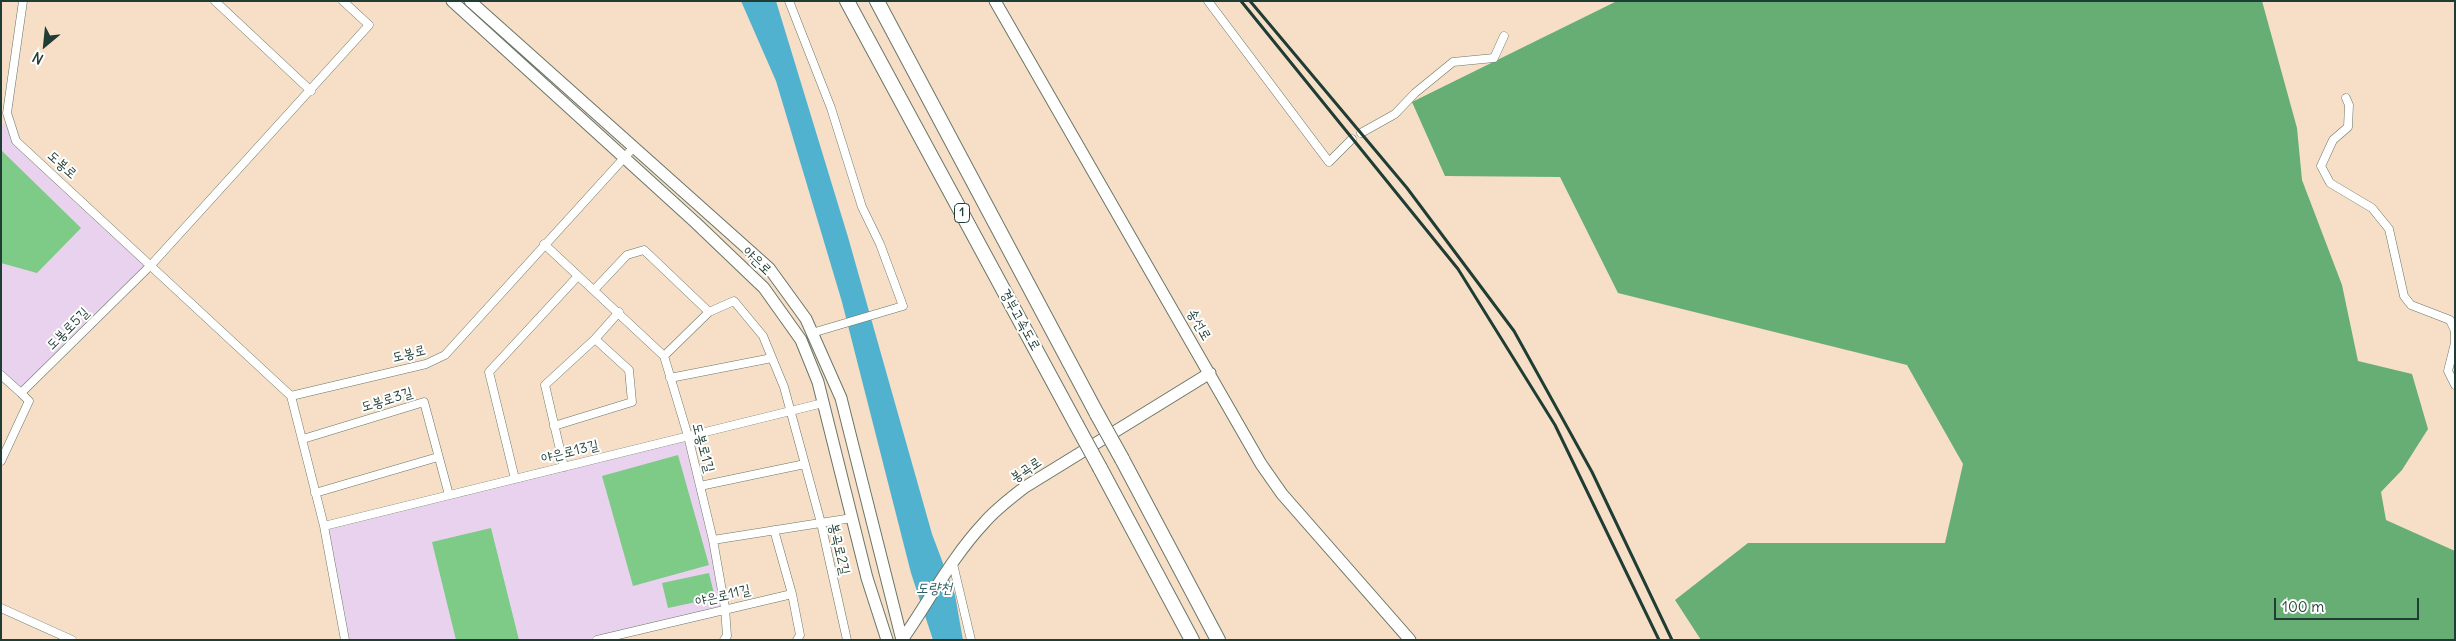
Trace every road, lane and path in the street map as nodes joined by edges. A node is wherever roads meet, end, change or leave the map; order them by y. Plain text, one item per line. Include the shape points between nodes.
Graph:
1 (23, 1) edge
2 (215, 1) edge
3 (343, 1) edge
4 (452, 1) edge
5 (470, 1) edge
6 (789, 1) edge
7 (847, 1) edge
8 (876, 1) edge
9 (995, 1) edge
10 (1208, 1) edge
11 (1504, 36) dead end
12 (311, 91) junction
13 (2346, 98) dead end
14 (9, 119) junction
15 (1, 126) edge
16 (1361, 132) dead end
17 (1352, 138) dead end
18 (634, 147) junction
19 (624, 157) junction
20 (544, 244) junction
21 (152, 264) junction
22 (578, 276) junction
23 (594, 290) junction
24 (619, 312) junction
25 (709, 312) junction
26 (812, 333) junction
27 (595, 340) junction
28 (2455, 342) edge
29 (664, 356) junction
30 (772, 358) junction
31 (1210, 373) junction
32 (1, 375) edge
33 (670, 378) junction
34 (2455, 385) edge
35 (21, 394) junction
36 (291, 396) junction
37 (823, 403) junction
38 (791, 410) junction
39 (554, 426) junction
40 (688, 436) junction
41 (303, 439) junction
42 (438, 457) junction
43 (1, 461) edge
44 (805, 464) junction
45 (564, 467) junction
46 (515, 479) junction
47 (700, 486) junction
48 (316, 493) junction
49 (449, 495) junction
50 (852, 518) junction
51 (821, 523) junction
52 (324, 526) junction
53 (774, 530) junction
54 (713, 540) junction
55 (953, 564) junction
56 (792, 594) junction
57 (1, 608) edge
58 (725, 608) junction
59 (72, 640) edge
60 (344, 640) edge
61 (597, 640) edge
62 (724, 640) edge
63 (797, 640) edge
64 (847, 640) edge
65 (887, 640) edge
66 (902, 640) edge
67 (971, 640) edge
68 (1192, 640) edge
69 (1218, 640) edge
70 (1410, 640) edge

1 - 14 street, 도봉로 via 7,113
2 - 12 street
3 - 12 street via 369,25
4 - 19 street, 야은로
5 - 18 street, 야은로
6 - 26 street via 831,108 862,207 903,306
7 - 68 highway, 경부고속도로 / 1, bridge
8 - 69 highway, 경부고속도로 / 1, bridge
9 - 31 street, 송선로
10 - 17 street via 1329,162
11 - 16 street via 1494,58 1453,62 1395,114
12 - 21 street
13 - 28 street via 2349,105 2348,127 2333,140 2321,166 2330,183 2372,208 2389,229 2404,296 2411,305 2450,320
14 - 15 street
14 - 21 street, 도봉로 via 16,141
18 - 19 street, 도봉로
18 - 26 street, 야은로 via 769,268 806,319
19 - 20 street, 도봉로
19 - 37 street, 야은로 via 764,288 800,340 818,382
20 - 22 street
20 - 36 street, 도봉로 via 445,355 426,364
21 - 35 street, 도봉로5길
21 - 36 street, 도봉로
22 - 23 street
22 - 46 street via 489,372
23 - 24 street
23 - 25 street via 627,255 644,250
24 - 27 street
24 - 29 street
25 - 29 street, 봉곡로2길
25 - 30 street, 봉곡로2길 via 734,301 763,336
26 - 66 street, 야은로 via 841,398
27 - 39 street via 546,385
27 - 39 street via 629,370 632,402
28 - 34 street via 2448,371
29 - 33 street, 도봉로1길
30 - 33 street
30 - 38 street, 봉곡로2길
31 - 55 street, 봉곡로 via 1025,487 984,522
31 - 70 street, 송선로 via 1261,464 1282,494
32 - 35 street
33 - 40 street, 도봉로1길
35 - 43 street via 29,401
36 - 41 street
37 - 38 street, 야은로13길
37 - 50 street, 야은로
38 - 40 street, 야은로13길
38 - 44 street, 봉곡로2길
39 - 45 street
40 - 45 street, 야은로13길
40 - 47 street, 도봉로1길
41 - 42 street, 도봉로3길 via 424,402
41 - 48 street
42 - 48 street
42 - 49 street, 도봉로3길
44 - 47 street
44 - 51 street, 봉곡로2길
45 - 46 street, 야은로13길
46 - 49 street, 야은로13길
47 - 54 street, 도봉로1길
48 - 52 street
49 - 52 street, 야은로13길
50 - 51 street
50 - 65 street, 야은로
51 - 53 street
51 - 64 street, 봉곡로2길
52 - 60 street
53 - 54 street
53 - 56 street
54 - 58 street, 도봉로1길
55 - 66 street, 봉곡로
55 - 67 street
56 - 58 street, 야은로11길
56 - 63 street via 800,635
57 - 59 street
58 - 61 street, 야은로11길
58 - 62 street, 도봉로1길 via 727,636

